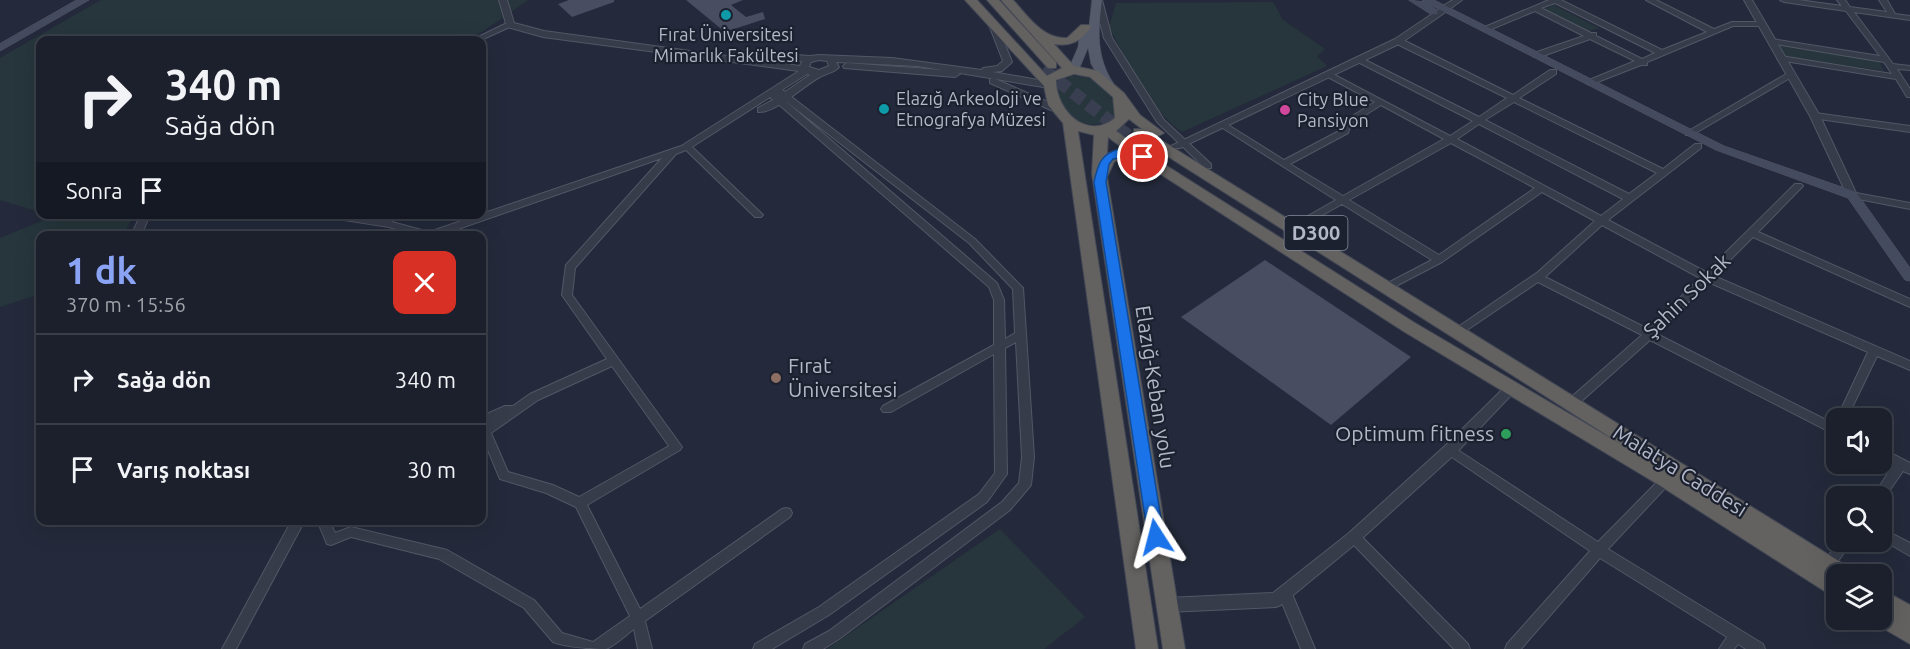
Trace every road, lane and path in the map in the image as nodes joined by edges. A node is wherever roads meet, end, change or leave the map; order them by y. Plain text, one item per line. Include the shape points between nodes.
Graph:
1 (75, 0) edge
2 (84, 0) edge
3 (971, 0) edge
4 (984, 0) edge
5 (993, 0) edge
6 (1007, 0) edge
7 (1089, 0) edge
8 (1098, 0) edge
9 (1414, 0) edge
10 (1427, 0) edge
11 (1458, 0) edge
12 (1555, 0) edge
13 (1666, 0) edge
14 (1748, 0) edge
15 (1784, 0) edge
16 (1841, 0) edge
17 (1883, 0) edge
18 (1654, 2) edge
19 (504, 4) edge
20 (1535, 8) junction
21 (1848, 9) junction
22 (1442, 12) junction
23 (1892, 15) junction
24 (1910, 18) edge
25 (1762, 24) junction
26 (510, 25) junction
27 (993, 25) junction
28 (1085, 27) junction
29 (1611, 28) junction
30 (1484, 29) junction
31 (1714, 32) junction
32 (1039, 35) junction
33 (485, 36) edge
34 (1590, 36) junction
35 (0, 41) edge
36 (1398, 41) junction
37 (1772, 41) junction
38 (0, 48) edge
39 (1664, 54) junction
40 (1537, 56) junction
41 (1781, 58) junction
42 (811, 59) junction
43 (1359, 59) junction
44 (832, 63) junction
45 (1644, 63) junction
46 (1889, 63) junction
47 (1910, 68) edge
48 (806, 70) junction
49 (973, 70) junction
50 (1073, 70) junction
51 (1553, 72) junction
52 (819, 73) junction
53 (1329, 74) junction
54 (1791, 75) junction
55 (1898, 77) junction
56 (1590, 83) junction
57 (1049, 84) junction
58 (1108, 84) junction
59 (778, 95) junction
60 (1910, 95) edge
61 (1119, 96) junction
62 (1516, 98) junction
63 (1381, 102) junction
64 (1054, 108) junction
65 (1815, 116) junction
66 (1479, 119) junction
67 (1070, 123) junction
68 (1222, 125) junction
69 (1910, 129) edge
70 (1105, 132) junction
71 (1689, 133) junction
72 (1134, 135) tunnel mouth
73 (1451, 139) junction
74 (1179, 145) junction
75 (1698, 146) junction
76 (687, 147) junction
77 (672, 153) junction
78 (1137, 153) junction
79 (1285, 163) junction
80 (1662, 172) junction
81 (1100, 182) junction
82 (1798, 186) junction
83 (1540, 189) junction
84 (1852, 195) junction
85 (1629, 198) junction
86 (1345, 200) junction
87 (1910, 206) edge
88 (486, 216) edge
89 (758, 216) dead end
90 (357, 219) edge
91 (386, 219) edge
92 (476, 219) edge
93 (1600, 221) junction
94 (389, 224) junction
95 (1302, 224) junction
96 (414, 231) edge
97 (440, 231) edge
98 (1752, 233) junction
99 (1439, 260) junction
100 (1907, 271) edge
101 (1537, 277) junction
102 (1707, 277) junction
103 (1392, 285) junction
104 (1910, 303) edge
105 (1463, 327) junction
106 (1651, 333) junction
107 (1022, 334) junction
108 (999, 347) junction
109 (1874, 350) junction
110 (614, 361) junction
111 (1910, 366) edge
112 (1514, 377) junction
113 (534, 397) junction
114 (1572, 403) junction
115 (1847, 408) edge
116 (887, 409) dead end
117 (486, 419) edge
118 (1826, 425) edge
119 (486, 430) edge
120 (486, 433) edge
121 (1450, 450) junction
122 (1892, 459) edge
123 (1906, 466) edge
124 (1666, 480) junction
125 (1889, 486) edge
126 (580, 503) junction
127 (786, 513) dead end
128 (296, 525) edge
129 (326, 525) edge
130 (1354, 537) junction
131 (1892, 540) edge
132 (1599, 549) junction
133 (1910, 550) edge
134 (1826, 564) edge
135 (1826, 582) edge
136 (1285, 593) junction
137 (1167, 605) junction
138 (1892, 605) edge
139 (1910, 616) edge
140 (638, 619) junction
141 (1892, 623) edge
142 (1910, 634) edge
143 (1736, 635) junction
144 (229, 649) edge
145 (596, 649) edge
146 (645, 649) edge
147 (760, 649) edge
148 (810, 649) edge
149 (1147, 649) edge
150 (1174, 649) edge
151 (1308, 649) edge
152 (1463, 649) edge
153 (1512, 649) edge
154 (1726, 649) edge
155 (1758, 649) edge

1 - 35 main road
2 - 38 main road
3 - 27 highway
4 - 5 highway via 1048,67
6 - 32 highway
7 - 28 main road
8 - 58 main road via 1093,54 1096,67
8 - 74 street via 1108,38
9 - 22 main road
10 - 22 main road
11 - 22 street
12 - 20 street
12 - 29 street
13 - 18 street
14 - 25 street
15 - 21 street
16 - 21 street
17 - 23 street
18 - 31 street
19 - 26 street
19 - 42 street via 520,22 550,30 746,55
20 - 30 street
20 - 34 street
21 - 23 street
21 - 46 street
22 - 30 main road
22 - 36 street
22 - 51 main road
23 - 24 street
25 - 31 street via 1736,23
25 - 37 street
26 - 33 street
26 - 48 street via 543,34
27 - 49 street via 1008,62 999,69
27 - 57 highway
28 - 32 highway via 1078,39 1067,42 1054,42
28 - 50 main road via 1083,47
29 - 34 street
29 - 39 street
30 - 40 main road
31 - 39 street
32 - 50 highway
34 - 40 street
34 - 45 street
36 - 43 street
36 - 62 street
37 - 41 street
37 - 46 street
39 - 45 street
40 - 56 main road
41 - 54 street
41 - 55 street
42 - 44 street
42 - 48 street via 805,63
43 - 53 street
43 - 66 street
44 - 49 street via 905,60
44 - 52 street
44 - 64 street via 999,82
45 - 56 street
46 - 47 street
46 - 55 street
48 - 52 street
48 - 59 street
49 - 57 street
50 - 57 highway via 1061,72
50 - 58 highway via 1094,74
51 - 62 street
51 - 75 main road
52 - 59 street
53 - 63 street
53 - 68 street
54 - 65 street
54 - 71 street
55 - 60 street
56 - 71 main road
57 - 64 highway
58 - 61 highway
59 - 76 street
59 - 107 street via 972,241 1018,288
59 - 108 street via 993,285 999,300
61 - 70 highway via 1122,119
61 - 74 highway, D300 via 1135,118
62 - 66 street
62 - 80 street
63 - 73 street
63 - 79 street via 1347,123 1345,131 1333,139
64 - 67 highway
65 - 69 street
65 - 84 street
66 - 73 street
66 - 85 street
67 - 70 highway
67 - 149 highway, Elazığ-Keban yolu
68 - 74 street
68 - 79 street
70 - 78 highway, D300
70 - 81 highway, Elazığ-Keban yolu via 1098,151
71 - 84 main road via 1759,164
72 - 112 highway via 1452,343
73 - 83 street
73 - 86 street
74 - 95 highway, D300
75 - 80 street
75 - 82 main road
76 - 77 street
76 - 89 street
77 - 88 street
77 - 110 street via 570,267 567,295
78 - 81 highway via 1109,157 1103,164
78 - 112 highway, D300 via 1409,327
79 - 86 street
80 - 85 street
81 - 137 highway, Elazığ-Keban yolu
82 - 84 main road
82 - 98 street, Şahin Sokak
83 - 93 street
83 - 99 street
84 - 87 street
84 - 100 main road
85 - 93 street
86 - 95 street
86 - 99 street
90 - 94 street
91 - 94 street
92 - 97 street
93 - 101 street
93 - 102 street
94 - 96 street
95 - 103 highway, D300
98 - 102 street, Şahin Sokak
98 - 104 street
99 - 103 street
101 - 105 street
101 - 106 street
102 - 106 street, Şahin Sokak
102 - 109 street
103 - 105 highway, D300
105 - 112 highway, D300
106 - 114 street, Şahin Sokak
106 - 118 street
107 - 108 street
107 - 148 street via 1028,457 1025,485 1006,506
108 - 116 street
108 - 147 street via 1001,474 983,498 824,611
109 - 111 street
109 - 115 street
110 - 113 street
110 - 126 street via 676,447
112 - 114 highway, Malatya Caddesi / D300
112 - 121 street
112 - 124 highway, Malatya Caddesi / D300
113 - 117 street
113 - 119 street
114 - 134 highway, Malatya Caddesi / D300
120 - 126 street via 504,476
121 - 130 street
121 - 132 street
122 - 123 street
123 - 125 street
124 - 132 street
124 - 135 highway, Malatya Caddesi / D300
126 - 140 street
127 - 140 street
128 - 144 street
129 - 145 street via 331,540 351,532 442,554 529,604 558,638
130 - 136 street
130 - 152 street
131 - 133 street
132 - 143 street
132 - 153 street
136 - 137 street via 1276,600
136 - 151 street
137 - 150 highway, Elazığ-Keban yolu
138 - 139 highway
140 - 145 street
140 - 146 street
141 - 142 highway
143 - 154 street
143 - 155 street

